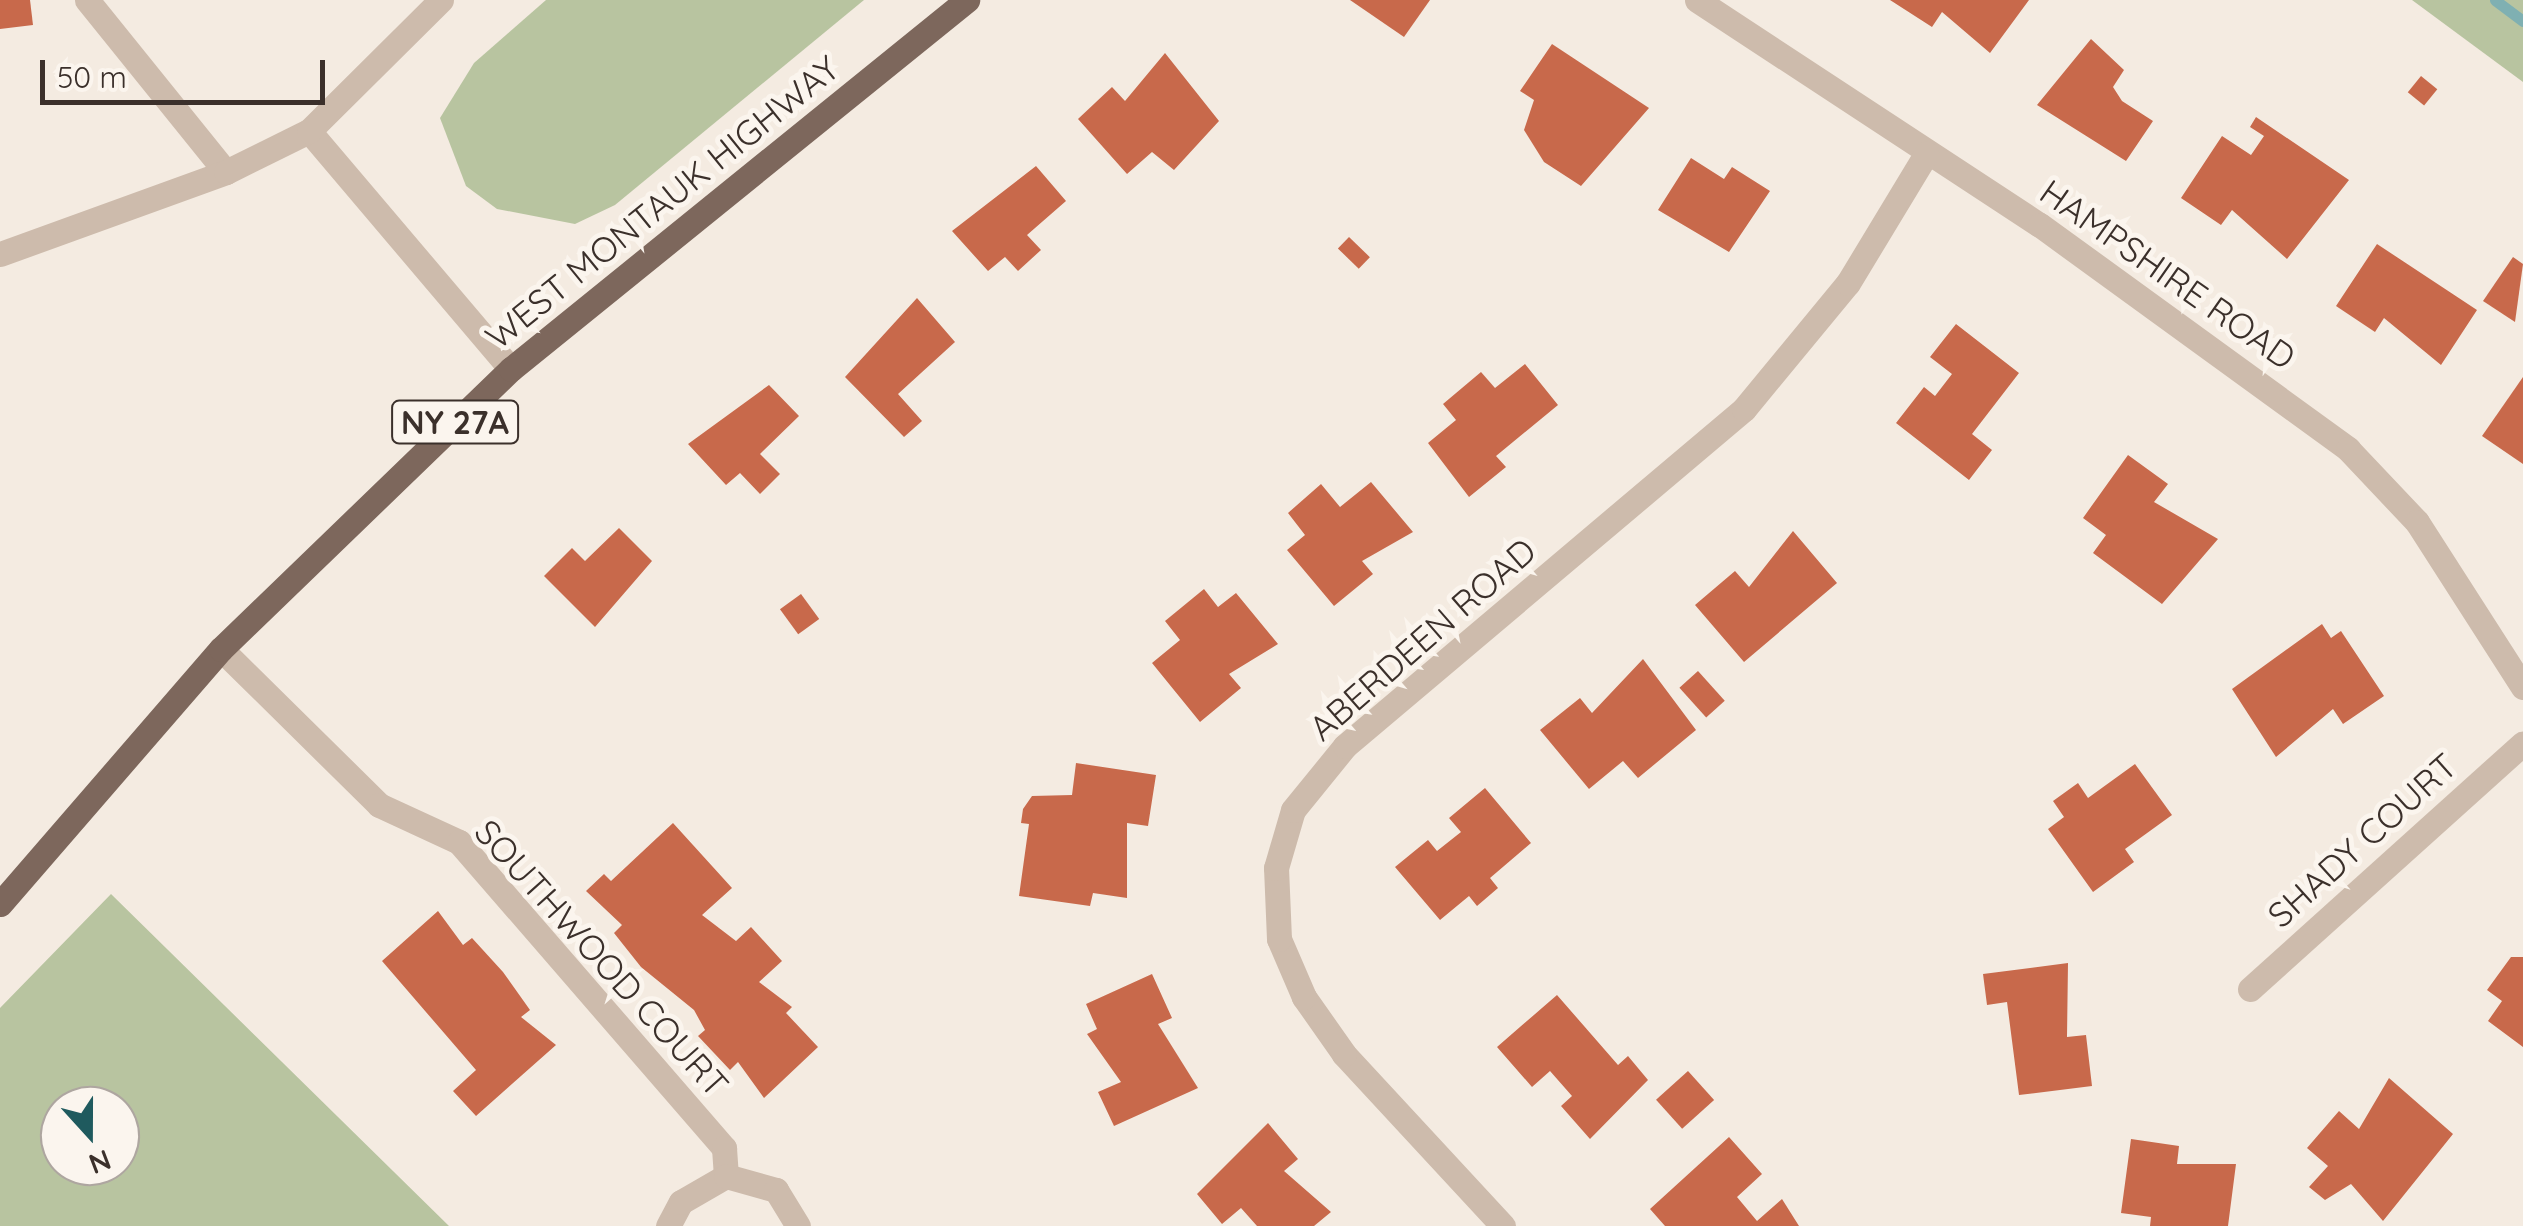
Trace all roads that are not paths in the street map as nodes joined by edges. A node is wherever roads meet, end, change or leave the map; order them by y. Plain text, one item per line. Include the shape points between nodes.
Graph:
1 (87, 0) edge
2 (441, 0) edge
3 (966, 0) edge
4 (1697, 0) edge
5 (309, 132) junction
6 (1926, 154) junction
7 (226, 172) junction
8 (0, 254) edge
9 (511, 368) junction
10 (221, 649) junction
11 (2523, 687) edge
12 (2523, 743) edge
13 (0, 904) edge
14 (2250, 990) dead end
15 (726, 1176) junction
16 (668, 1226) edge
17 (798, 1226) edge
18 (1503, 1226) edge

1 - 7 street
2 - 5 street
3 - 9 main road, WEST MONTAUK HIGHWAY / NY 27A
4 - 6 street, HAMPSHIRE ROAD
5 - 7 street
5 - 9 street
6 - 11 street, HAMPSHIRE ROAD via 2249,370 2348,449 2417,522
6 - 18 street, ABERDEEN ROAD via 1848,283 1744,408 1344,746 1294,810 1276,868 1279,939 1304,997 1344,1054
7 - 8 street
9 - 10 main road, WEST MONTAUK HIGHWAY / NY 27A
10 - 13 main road, WEST MONTAUK HIGHWAY / NY 27A
10 - 15 street, SOUTHWOOD COURT via 379,805 458,842 724,1148
12 - 14 street, SHADY COURT
15 - 16 street via 680,1202
15 - 17 street via 776,1190

